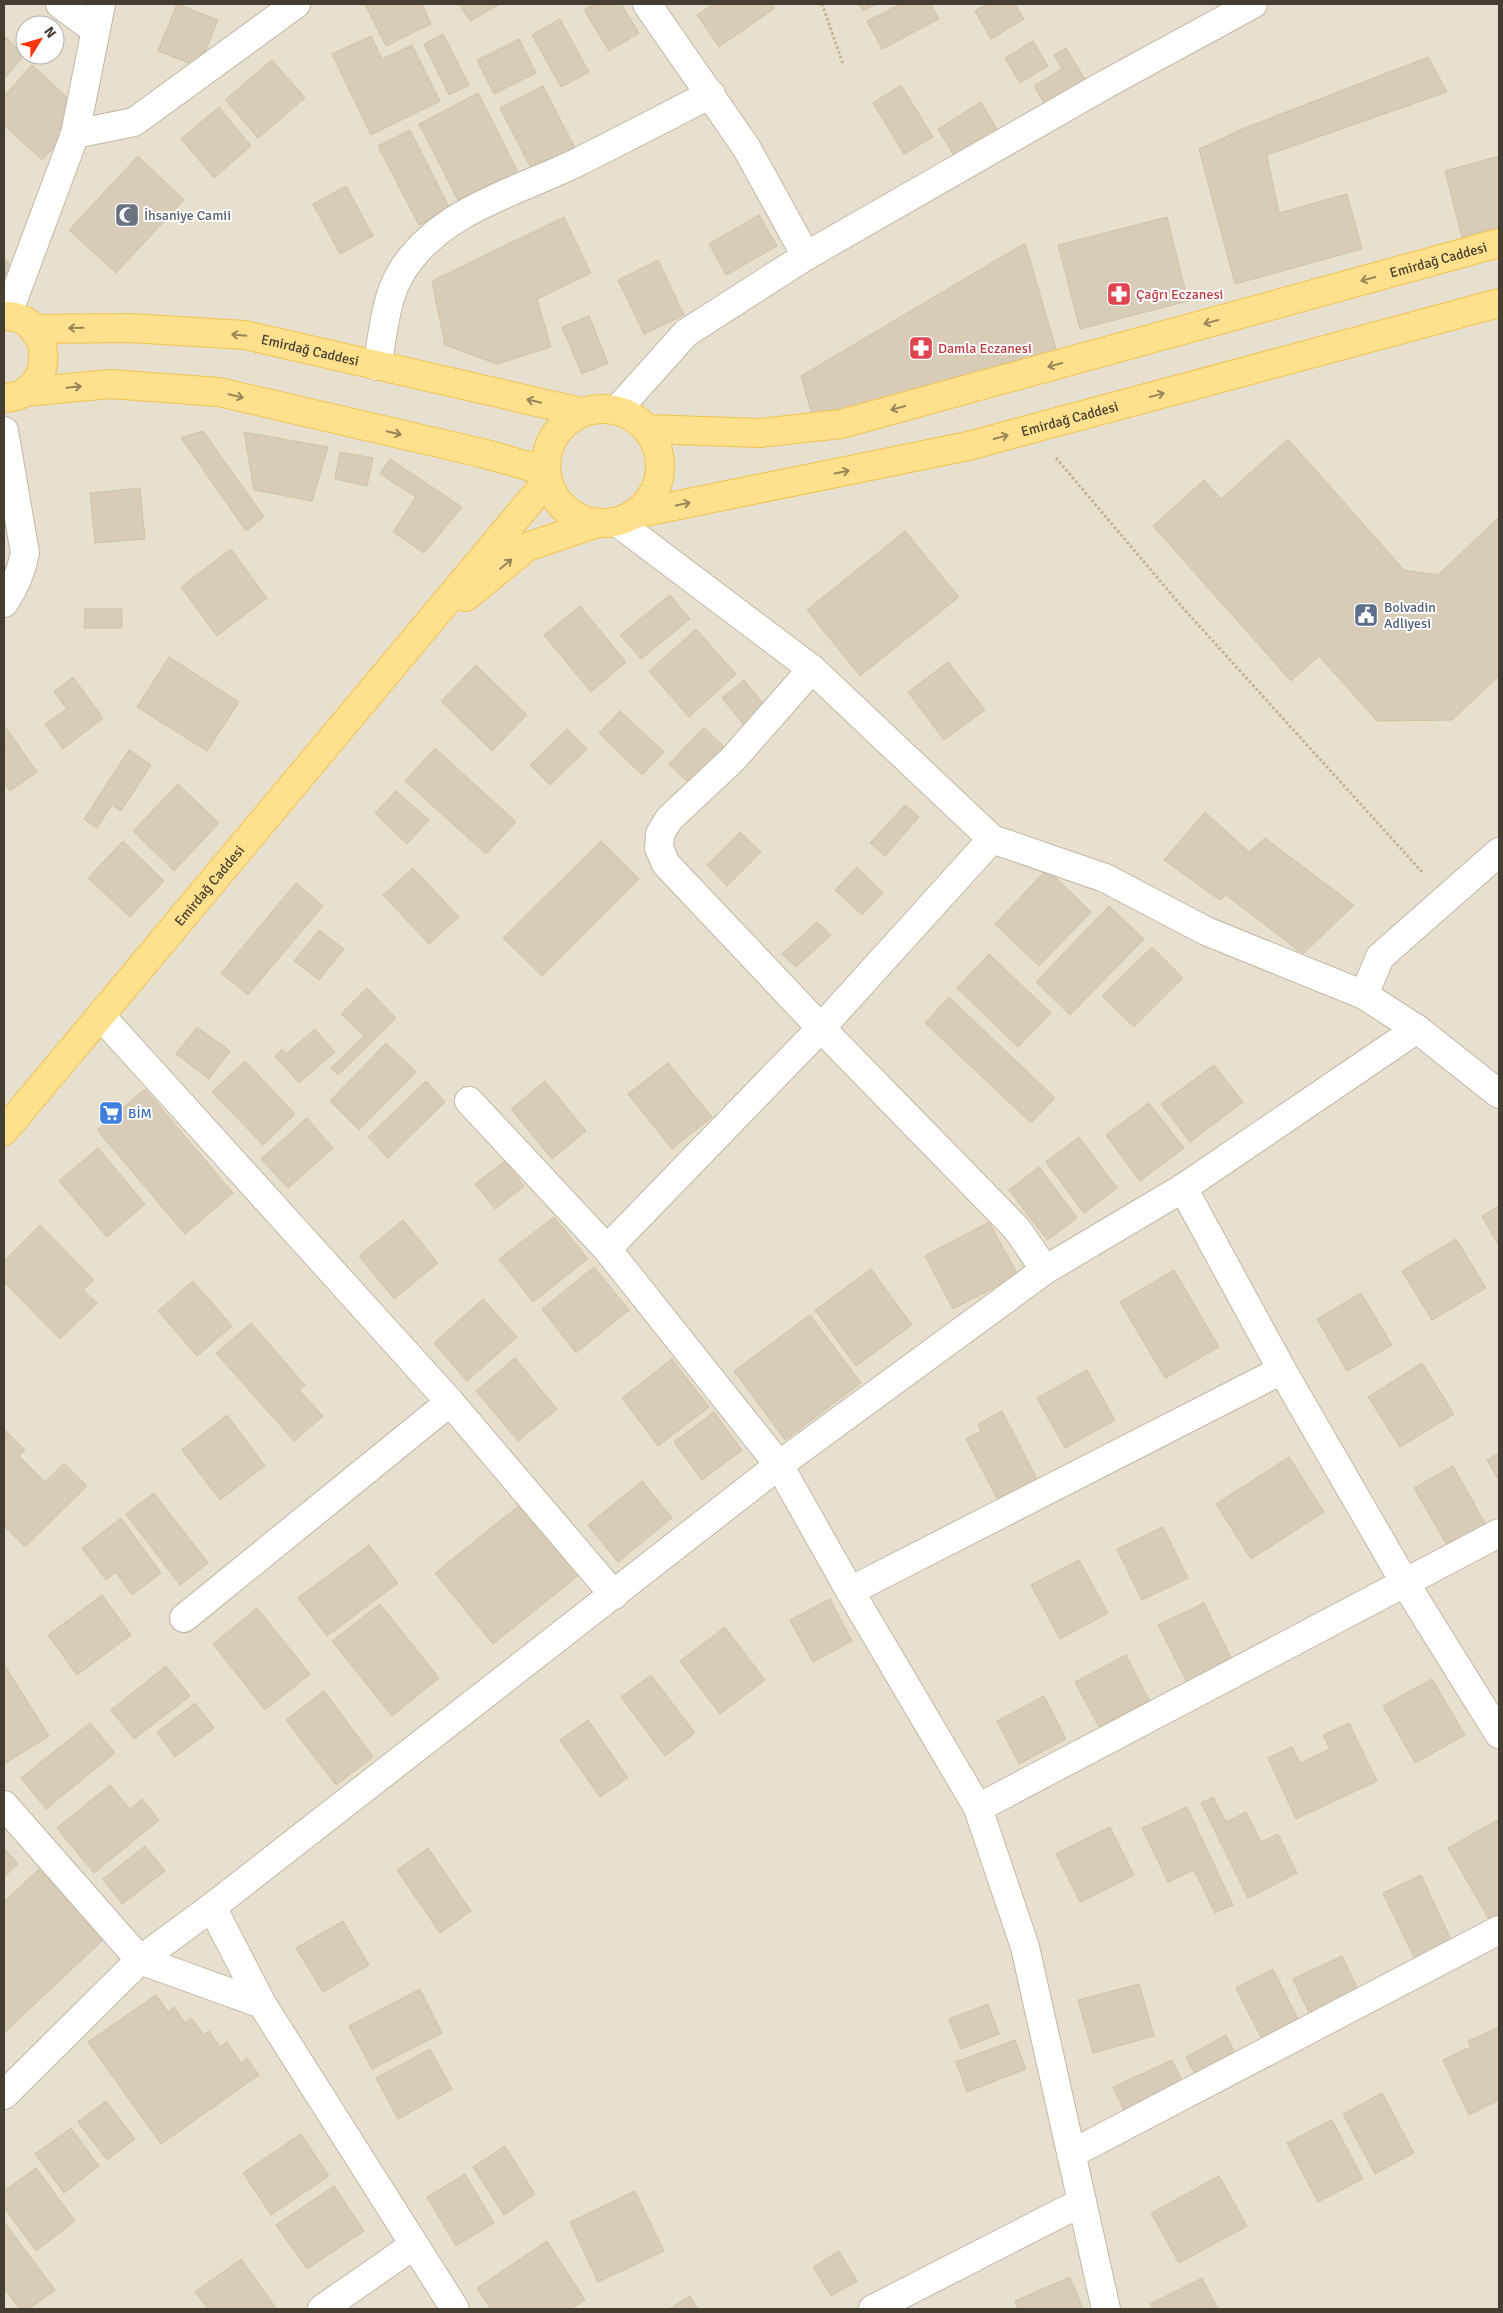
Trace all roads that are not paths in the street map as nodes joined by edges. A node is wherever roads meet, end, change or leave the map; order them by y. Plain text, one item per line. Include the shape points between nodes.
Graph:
1 (60, 4) edge
2 (101, 4) edge
3 (296, 4) edge
4 (647, 4) edge
5 (1253, 4) edge
6 (1216, 14) edge
7 (95, 30) junction
8 (712, 94) junction
9 (75, 134) junction
10 (1499, 243) edge
11 (806, 256) junction
12 (1499, 303) edge
13 (5, 316) edge
14 (33, 329) junction
15 (377, 366) junction
16 (15, 395) edge
17 (617, 410) junction
18 (581, 412) junction
19 (647, 429) junction
20 (4, 431) edge
21 (547, 475) junction
22 (616, 520) junction
23 (4, 603) edge
24 (415, 640) junction
25 (812, 669) junction
26 (992, 839) junction
27 (1499, 852) edge
28 (1364, 994) junction
29 (101, 1016) junction
30 (821, 1028) junction
31 (1417, 1029) junction
32 (1499, 1094) edge
33 (469, 1101) dead end
34 (4, 1131) edge
35 (1183, 1188) junction
36 (607, 1249) junction
37 (1046, 1270) junction
38 (1282, 1370) junction
39 (450, 1402) junction
40 (779, 1465) junction
41 (1499, 1533) edge
42 (1405, 1583) junction
43 (850, 1591) junction
44 (614, 1595) junction
45 (184, 1618) dead end
46 (1499, 1734) edge
47 (4, 1805) edge
48 (978, 1808) junction
49 (212, 1907) junction
50 (1499, 1930) edge
51 (140, 1960) junction
52 (262, 2004) junction
53 (4, 2095) edge
54 (1071, 2154) junction
55 (1082, 2202) junction
56 (414, 2245) junction
57 (322, 2309) edge
58 (456, 2309) edge
59 (873, 2309) edge
60 (1106, 2309) edge

1 - 7 street
2 - 7 street
3 - 9 street via 134,122
4 - 8 street
5 - 6 street
6 - 11 street via 1097,89
7 - 9 street
8 - 11 street via 746,147
8 - 15 street via 476,209 434,233 401,271 391,296
9 - 13 street
10 -> 19 main road, Emirdağ Caddesi via 841,424 760,433
11 - 17 street via 686,333
22 -> 12 main road, Emirdağ Caddesi via 968,446
13 - 14 main road via 21,320
15 -> 14 main road, Emirdağ Caddesi via 245,335 128,328
14 - 16 main road via 41,340 42,369 36,382
18 -> 15 main road, Emirdağ Caddesi
16 -> 21 main road via 110,384 218,392 482,454
17 - 18 main road, Emirdağ Caddesi via 599,408
17 - 19 main road, Emirdağ Caddesi via 633,417
18 - 21 main road via 554,436 547,452
19 - 22 main road, Emirdağ Caddesi via 657,444 661,463 659,483 650,501
20 - 23 street via 25,554 14,589
21 - 22 main road via 551,490 562,506 578,518
21 - 24 main road
24 -> 22 main road via 527,547
22 - 25 street
24 - 29 main road, Emirdağ Caddesi
25 - 26 street
25 - 30 street via 733,759 669,819 660,834 659,848 666,864
26 - 28 street via 1105,878 1206,931
26 - 30 street
27 - 28 street via 1380,957
28 - 31 street
29 - 34 main road, Emirdağ Caddesi
29 - 39 street
30 - 36 street
30 - 37 street via 1017,1229
31 - 32 street
31 - 35 street
33 - 36 street
35 - 37 street
35 - 38 street
36 - 40 street
37 - 40 street
38 - 42 street
38 - 43 street
39 - 44 street
39 - 45 street
40 - 43 street
40 - 44 street
41 - 42 street
42 - 46 street
42 - 48 street
43 - 48 street
44 - 49 street
47 - 51 street
48 - 54 street via 1025,1948
49 - 51 street
49 - 52 street
50 - 54 street
51 - 52 street
51 - 53 street
52 - 56 street
54 - 55 street
55 - 59 street
55 - 60 street
56 - 57 street
56 - 58 street

